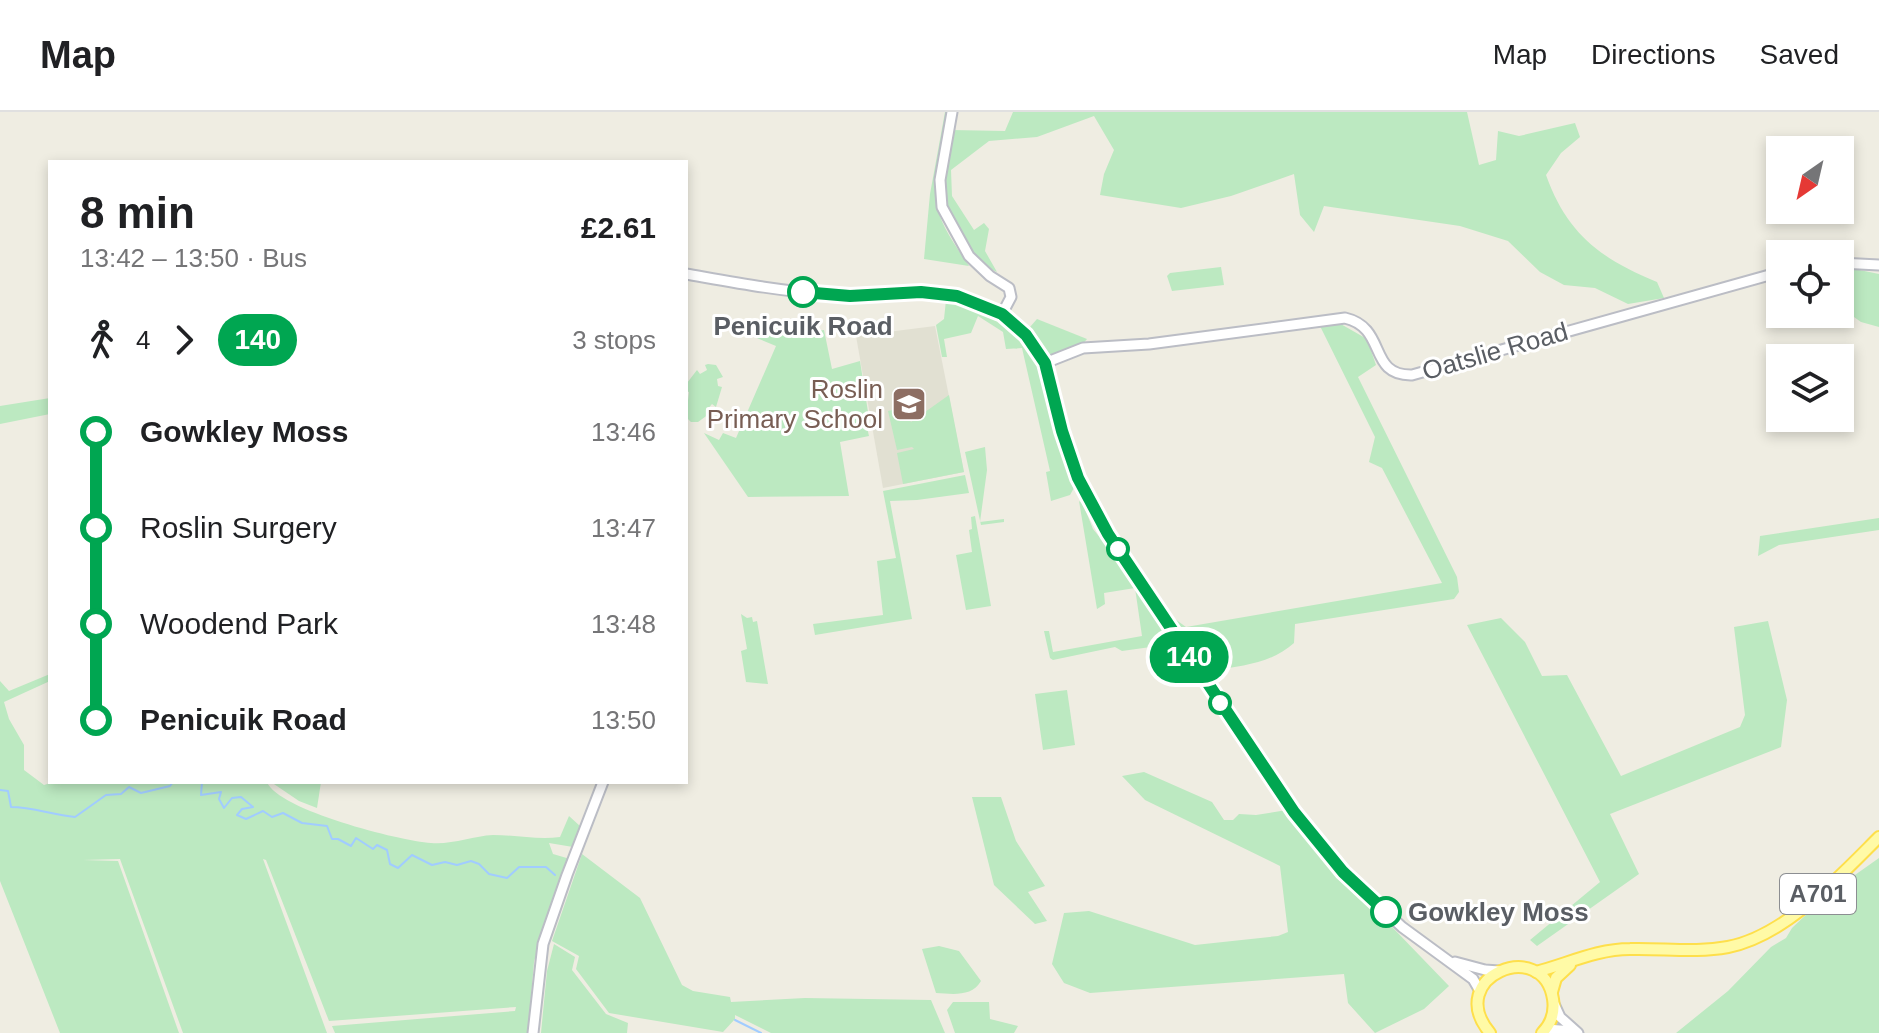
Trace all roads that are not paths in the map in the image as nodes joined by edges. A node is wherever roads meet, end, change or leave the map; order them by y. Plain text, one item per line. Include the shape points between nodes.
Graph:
1 (952, 112) edge
2 (1854, 264) edge
3 (1879, 265) edge
4 (688, 274) edge
5 (1766, 276) edge
6 (1002, 314) junction
7 (1045, 363) junction
8 (602, 784) edge
9 (1879, 839) edge
10 (1581, 957) junction
11 (1447, 960) junction
12 (1499, 971) junction
13 (1536, 972) junction
14 (1480, 991) junction
15 (1553, 998) junction
16 (1544, 1031) edge
17 (1576, 1032) edge
18 (533, 1033) edge
19 (1490, 1033) edge

1 - 6 main road via 940,180 942,207 969,256 1009,288 1011,297
2 - 3 main road
4 - 6 main road via 821,294 944,294
5 - 7 main road, Oatslie Road via 1412,375 1391,371 1360,322 1345,318 1083,348
6 - 7 main road via 1026,335
7 - 11 main road via 1084,493 1199,671 1294,812 1343,872
8 - 18 main road via 543,944
9 - 10 main road, A701 via 1788,920 1748,941 1704,950 1628,948
10 - 13 main road, A701
10 - 15 main road via 1556,978
11 - 12 main road
11 - 14 main road
12 - 13 main road, A701 via 1515,966
12 - 14 main road
13 - 15 main road
14 - 19 main road via 1478,1013
15 - 16 main road via 1553,1015
15 - 17 main road via 1560,1017
16 - 17 main road

